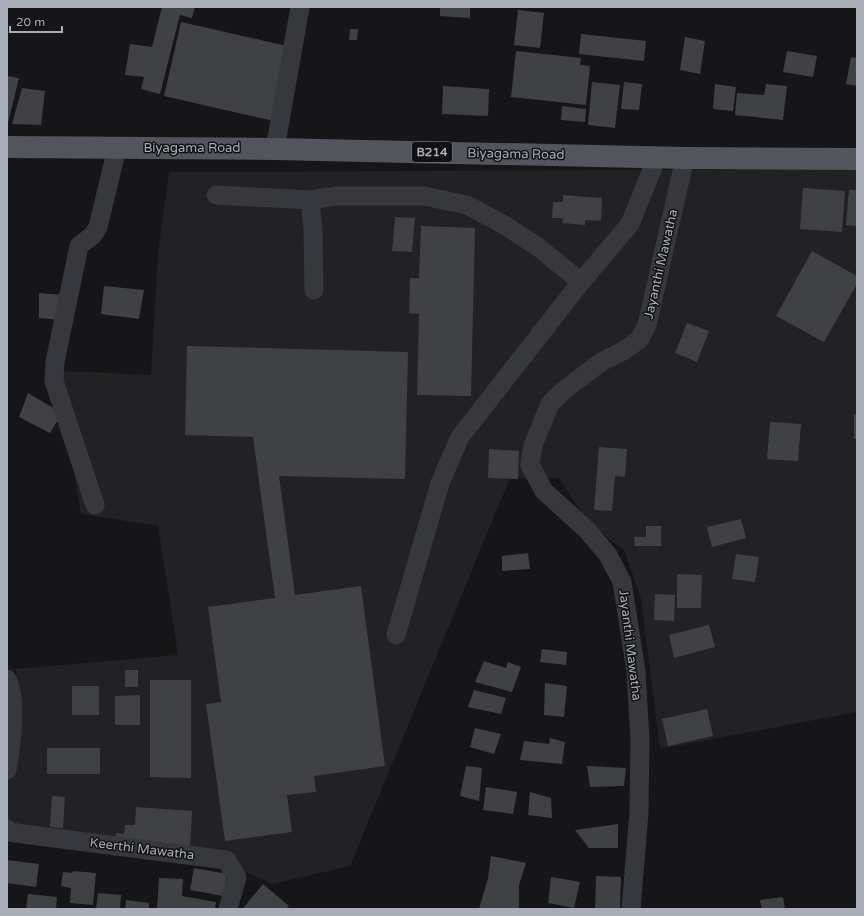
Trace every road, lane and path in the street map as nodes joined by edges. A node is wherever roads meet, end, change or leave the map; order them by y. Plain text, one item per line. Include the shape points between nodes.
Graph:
1 (300, 7) edge
2 (7, 147) edge
3 (117, 148) junction
4 (275, 149) junction
5 (657, 157) junction
6 (685, 158) junction
7 (857, 159) edge
8 (216, 195) dead end
9 (310, 200) junction
10 (580, 282) junction
11 (314, 290) dead end
12 (95, 505) dead end
13 (396, 635) dead end
14 (7, 679) edge
15 (7, 770) edge
16 (7, 829) edge
17 (228, 909) edge
18 (631, 909) edge

1 - 4 street
2 - 3 main road, Biyagama Road / B214
3 - 4 main road, Biyagama Road / B214
3 - 12 street via 98,227 93,235 79,246 55,362 54,381
4 - 5 main road, Biyagama Road / B214
5 - 6 main road, Biyagama Road / B214
5 - 10 street via 630,224
6 - 7 main road, Biyagama Road / B214
6 - 18 street, Jayanthi Mawatha via 647,325 639,340 601,362 550,404 533,445 530,464 544,491 586,530 608,555 622,582 636,670 640,740 639,812
8 - 9 street
9 - 10 street via 336,196 424,196 468,205 538,247
9 - 11 street
10 - 13 street via 460,437 440,483
14 - 15 street via 13,697
16 - 17 street, Keerthi Mawatha via 17,833 226,860 237,877

